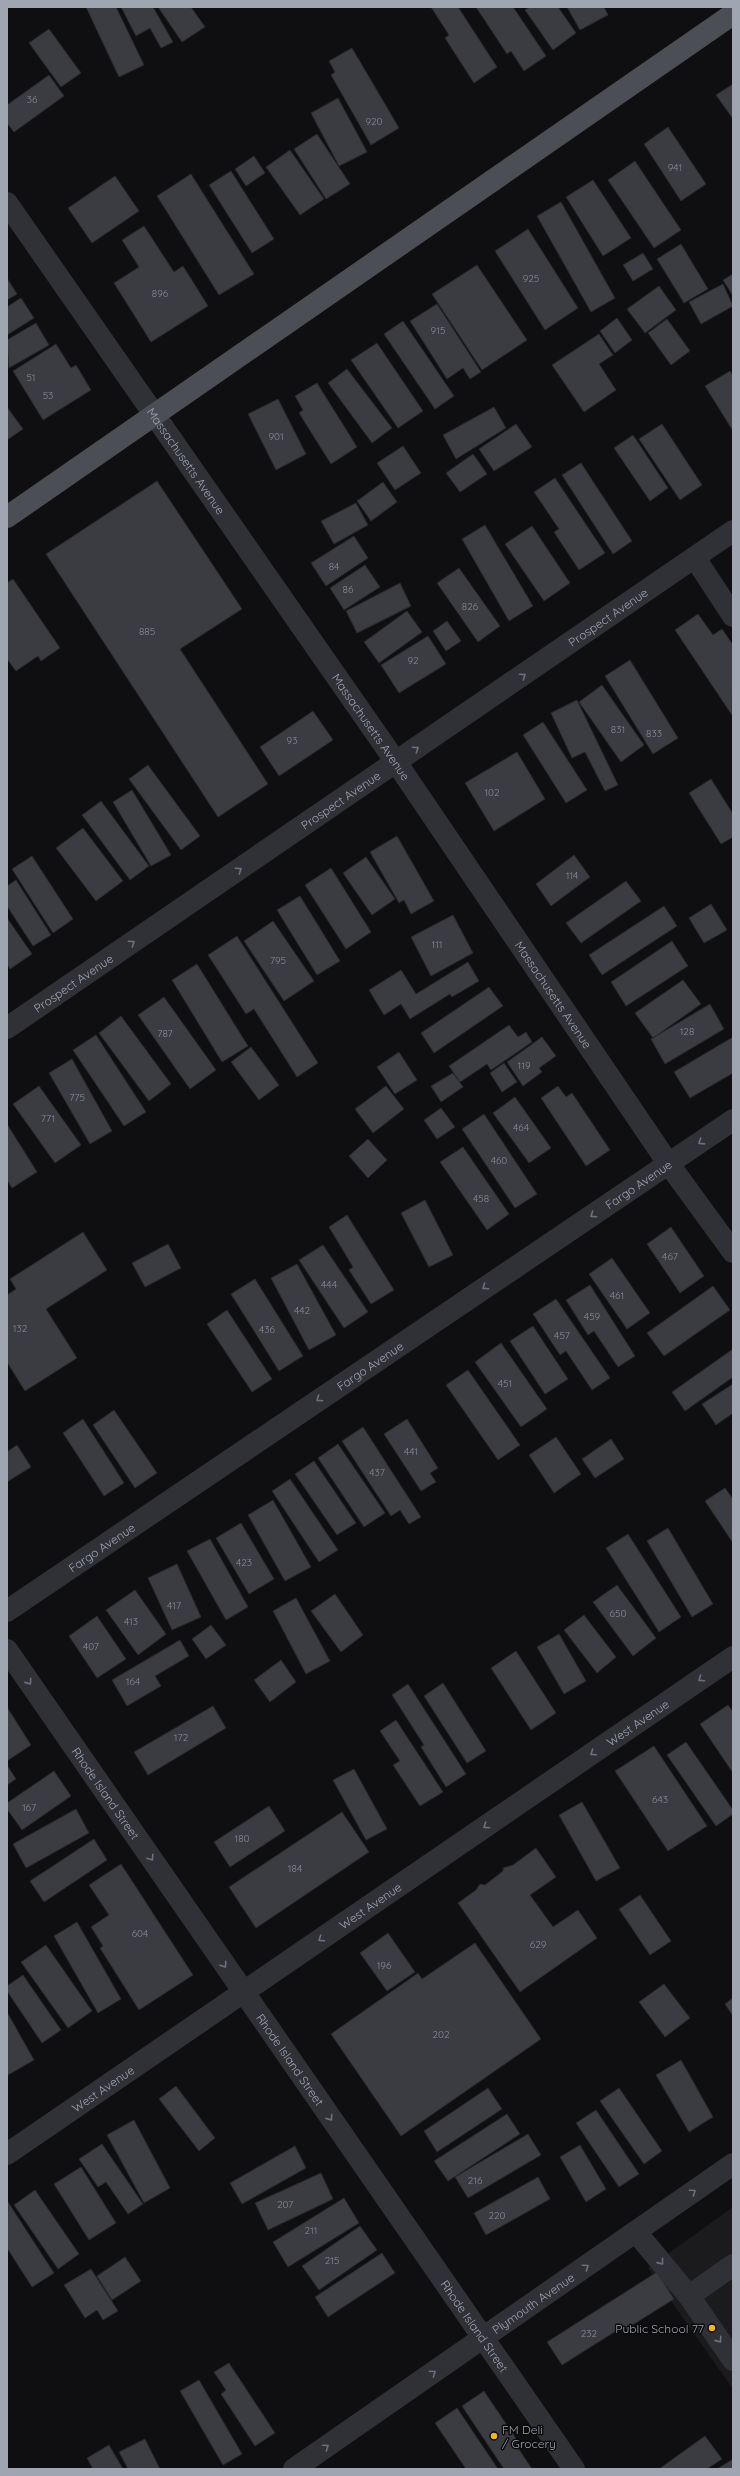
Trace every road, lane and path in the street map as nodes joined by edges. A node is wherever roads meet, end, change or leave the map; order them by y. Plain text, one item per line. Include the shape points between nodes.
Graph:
1 (733, 14) edge
2 (7, 203) edge
3 (155, 416) junction
4 (7, 517) edge
5 (733, 531) edge
6 (695, 558) junction
7 (733, 616) edge
8 (396, 762) junction
9 (7, 1028) edge
10 (733, 1120) edge
11 (668, 1163) junction
12 (733, 1252) edge
13 (7, 1611) edge
14 (7, 1650) edge
15 (733, 1657) edge
16 (243, 1992) junction
17 (7, 2154) edge
18 (733, 2164) edge
19 (636, 2232) junction
20 (733, 2265) edge
21 (689, 2296) junction
22 (482, 2339) junction
23 (733, 2360) edge
24 (294, 2469) edge
25 (574, 2469) edge

1 - 3 main road
2 - 3 street, Massachusetts Avenue
3 - 4 main road
3 - 8 street, Massachusetts Avenue
5 - 6 street, Prospect Avenue
6 - 7 street
8 -> 6 street, Prospect Avenue
9 -> 8 street, Prospect Avenue
8 - 11 street, Massachusetts Avenue
10 -> 11 street, Fargo Avenue
11 - 12 street, Massachusetts Avenue
11 -> 13 street, Fargo Avenue
14 -> 16 street, Rhode Island Street
15 -> 16 street, West Avenue
16 - 17 street, West Avenue
16 -> 22 street, Rhode Island Street
19 -> 18 street, Plymouth Avenue
19 -> 21 street
22 -> 19 street, Plymouth Avenue
20 - 21 street
21 -> 23 street
24 -> 22 street, Plymouth Avenue
22 - 25 street, Rhode Island Street

